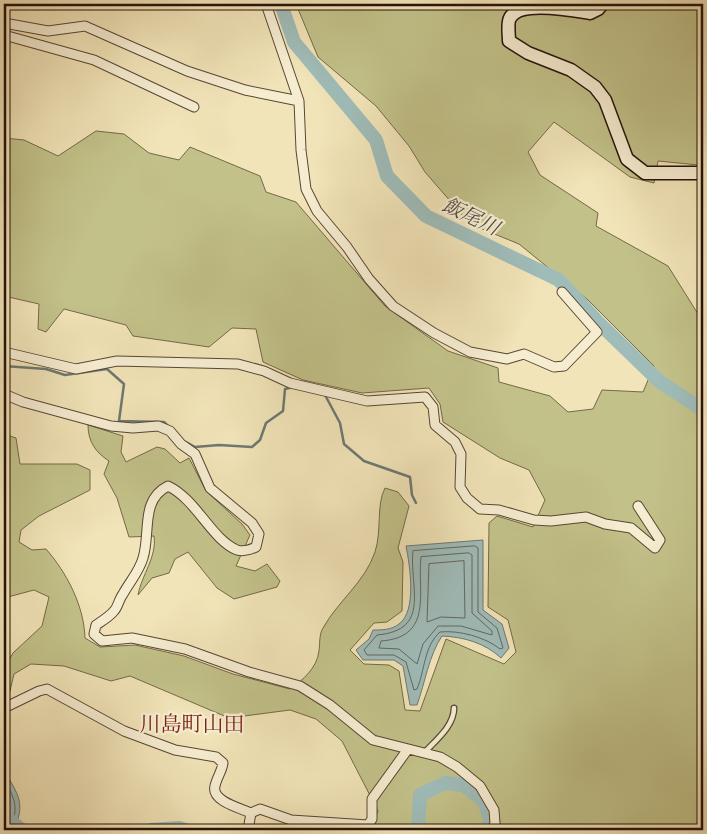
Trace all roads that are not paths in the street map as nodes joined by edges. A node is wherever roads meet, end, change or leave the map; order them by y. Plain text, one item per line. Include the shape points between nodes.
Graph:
1 (266, 4) edge
2 (602, 4) edge
3 (4, 23) edge
4 (4, 35) edge
5 (299, 101) junction
6 (194, 107) dead end
7 (703, 173) edge
8 (562, 292) dead end
9 (4, 352) edge
10 (4, 394) edge
11 (638, 506) dead end
12 (4, 708) edge
13 (454, 708) dead end
14 (408, 749) junction
15 (424, 753) junction
16 (251, 813) junction
17 (248, 830) edge
18 (492, 830) edge

1 - 5 street
2 - 7 main road via 590,13 535,7 514,12 509,20 509,41 571,70 595,87 605,100 627,159 645,173
3 - 5 street via 48,31 85,26 188,71 246,90
4 - 6 street via 94,60
5 - 8 street via 306,189 317,211 393,306 470,352 507,359 524,354 554,367 564,366 597,332
9 - 11 street via 76,369 117,361 238,364 290,383 368,401 425,397 433,407 435,425 455,442 461,454 460,487 480,509 499,510 534,520 586,517 604,524 631,528 655,548 660,540
10 - 14 street via 111,426 158,426 170,431 195,454 210,488 252,523 259,534 256,547 249,551 237,550 224,541 181,491 168,486 160,490 148,512 144,556 138,572 115,611 96,625 94,634 102,641 132,638 185,649 300,686 330,704 373,740
12 - 16 street via 48,689 124,731 175,750 216,756 223,763 214,787 216,794 221,800
13 - 15 lane via 449,725
14 - 15 street
14 - 16 street via 372,799 372,819 368,825 291,820 260,809
15 - 18 street via 440,757 457,767 480,786 494,810
16 - 17 street

